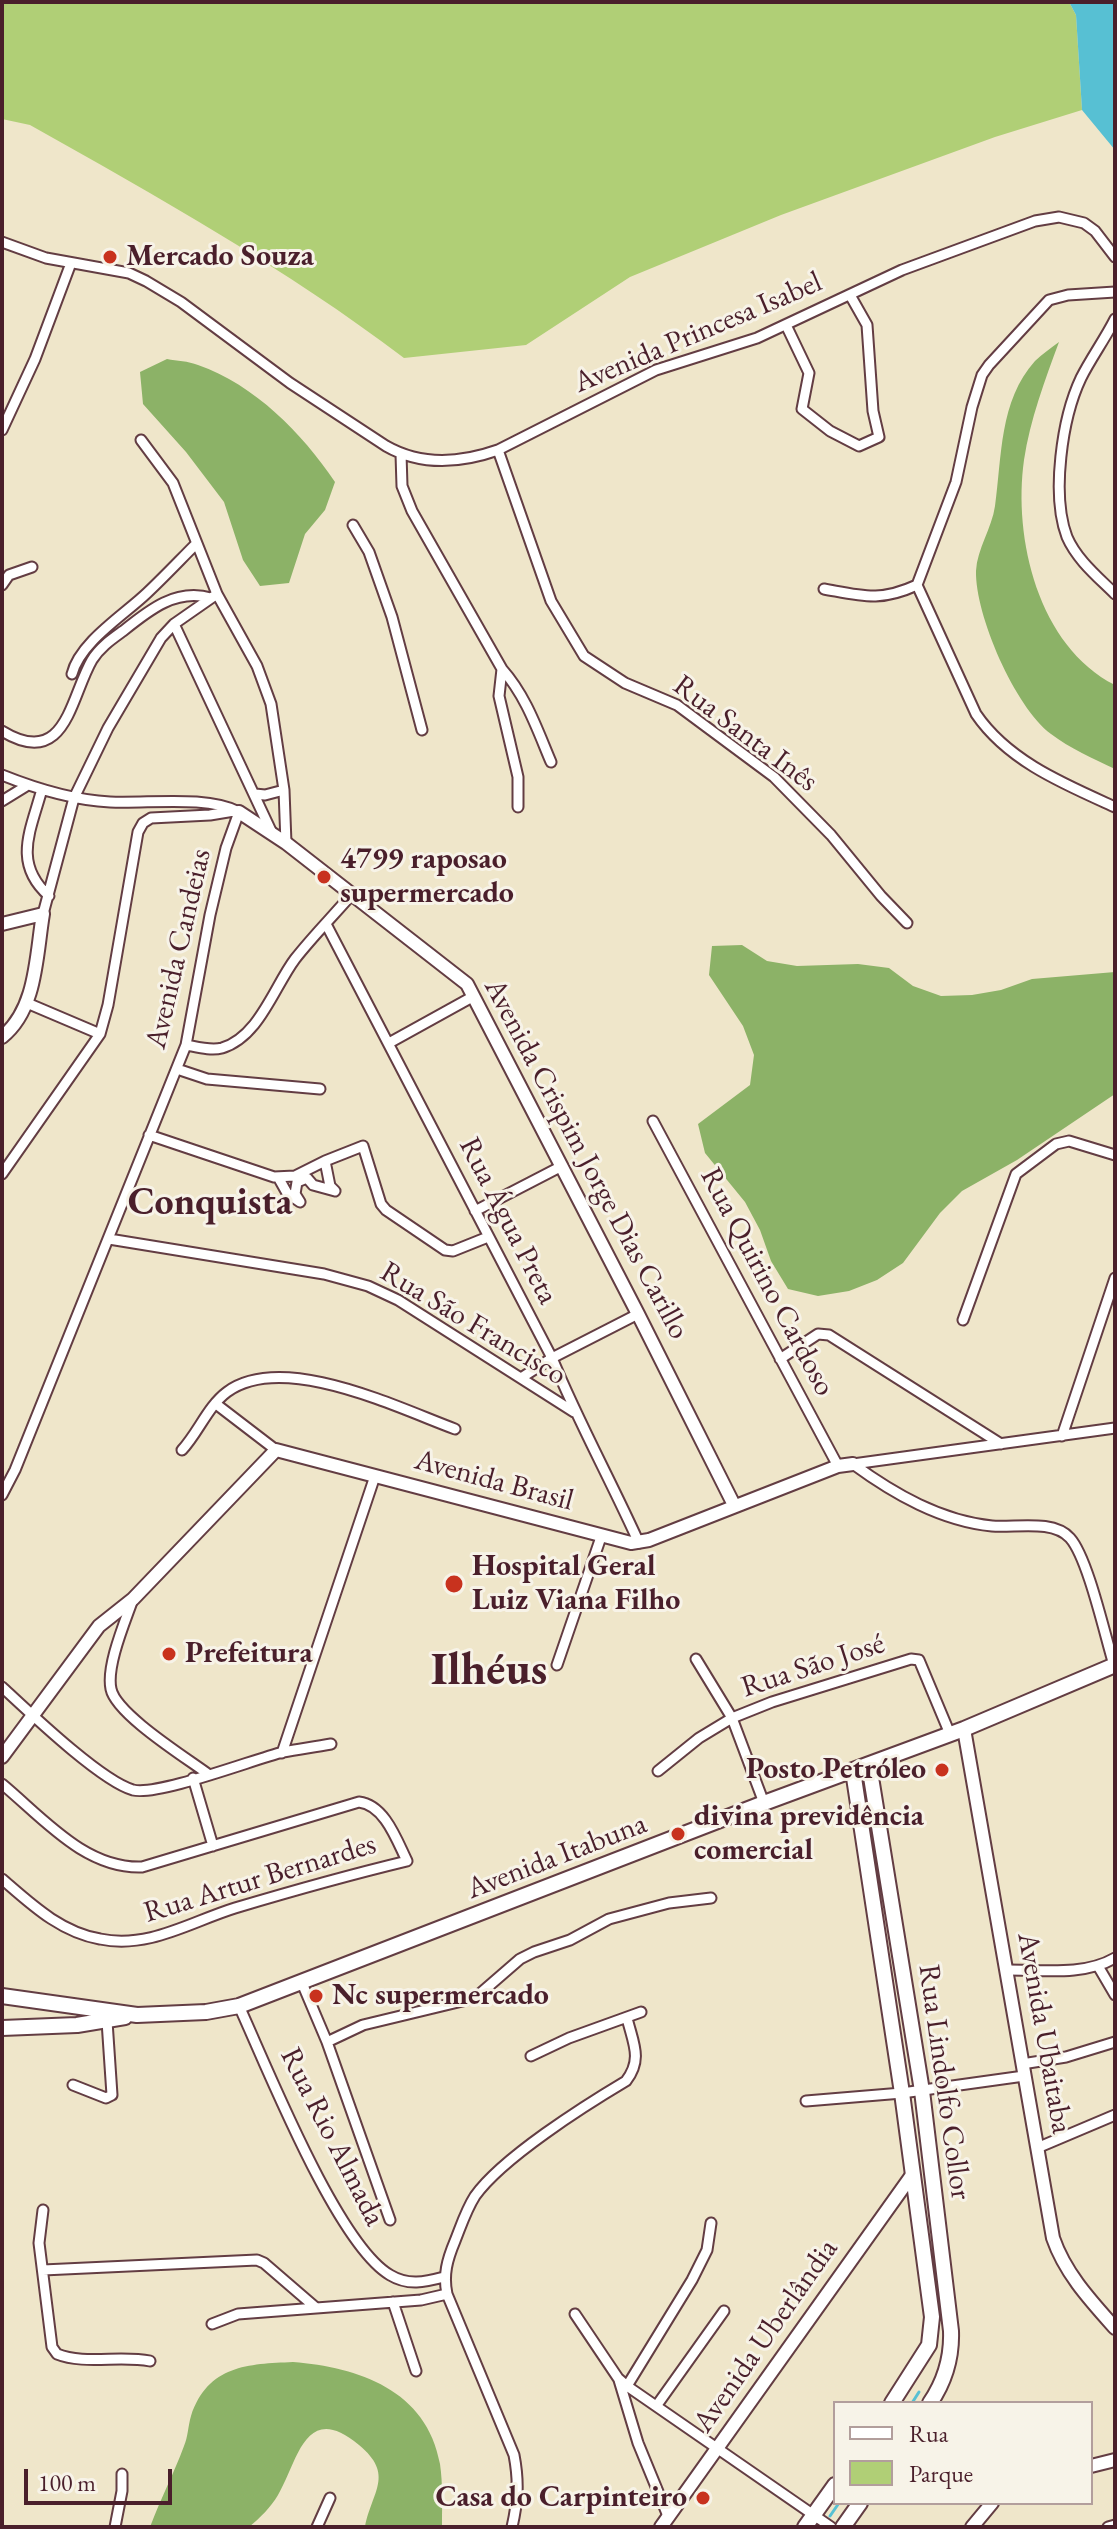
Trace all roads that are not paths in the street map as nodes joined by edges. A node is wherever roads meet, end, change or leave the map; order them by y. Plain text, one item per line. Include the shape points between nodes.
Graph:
1 (2, 242) edge
2 (1115, 257) edge
3 (71, 263) junction
4 (1115, 292) edge
5 (850, 295) junction
6 (1115, 319) edge
7 (786, 325) junction
8 (2, 430) edge
9 (141, 440) dead end
10 (498, 450) junction
11 (401, 454) junction
12 (353, 525) dead end
13 (196, 544) junction
14 (32, 567) dead end
15 (2, 585) edge
16 (917, 585) junction
17 (824, 589) dead end
18 (1115, 594) edge
19 (214, 596) junction
20 (174, 624) junction
21 (502, 669) junction
22 (72, 674) dead end
23 (422, 730) dead end
24 (2, 731) edge
25 (551, 762) dead end
26 (2, 775) edge
27 (28, 785) junction
28 (42, 789) junction
29 (284, 790) junction
30 (255, 794) junction
31 (74, 798) junction
32 (2, 801) edge
33 (518, 807) dead end
34 (1115, 807) edge
35 (237, 811) junction
36 (272, 833) junction
37 (286, 843) junction
38 (352, 894) junction
39 (49, 896) junction
40 (43, 914) junction
41 (907, 923) dead end
42 (2, 924) edge
43 (326, 924) junction
44 (474, 996) junction
45 (27, 1003) junction
46 (100, 1034) junction
47 (2, 1037) edge
48 (389, 1043) junction
49 (186, 1045) junction
50 (177, 1069) junction
51 (320, 1089) dead end
52 (653, 1121) dead end
53 (149, 1135) junction
54 (1115, 1155) edge
55 (325, 1161) junction
56 (562, 1166) junction
57 (2, 1174) edge
58 (278, 1177) junction
59 (475, 1211) junction
60 (488, 1237) junction
61 (109, 1239) junction
62 (1115, 1278) edge
63 (638, 1314) junction
64 (963, 1320) dead end
65 (552, 1358) junction
66 (780, 1359) junction
67 (521, 1378) junction
68 (216, 1404) junction
69 (574, 1412) junction
70 (1115, 1428) edge
71 (455, 1429) dead end
72 (1062, 1436) junction
73 (1001, 1444) junction
74 (182, 1450) dead end
75 (276, 1450) junction
76 (853, 1464) junction
77 (838, 1466) junction
78 (375, 1476) junction
79 (2, 1495) edge
80 (734, 1505) junction
81 (601, 1537) junction
82 (639, 1543) junction
83 (133, 1599) junction
84 (696, 1659) dead end
85 (557, 1665) dead end
86 (1114, 1665) edge
87 (2, 1687) edge
88 (32, 1715) junction
89 (732, 1718) junction
90 (957, 1732) junction
91 (331, 1744) dead end
92 (282, 1753) junction
93 (2, 1757) edge
94 (869, 1765) junction
95 (658, 1771) dead end
96 (853, 1771) junction
97 (208, 1774) junction
98 (193, 1778) junction
99 (2, 1784) edge
100 (764, 1803) junction
101 (213, 1846) junction
102 (2, 1879) edge
103 (711, 1898) dead end
104 (1115, 1958) edge
105 (1098, 1966) junction
106 (1008, 1970) junction
107 (302, 1983) junction
108 (1115, 1995) edge
109 (2, 1996) edge
110 (52, 2003) junction
111 (239, 2006) junction
112 (641, 2012) dead end
113 (129, 2015) junction
114 (627, 2018) junction
115 (107, 2021) junction
116 (50, 2026) junction
117 (2, 2028) edge
118 (327, 2042) junction
119 (1115, 2042) edge
120 (531, 2056) dead end
121 (1023, 2070) junction
122 (73, 2085) dead end
123 (922, 2091) junction
124 (902, 2093) junction
125 (806, 2101) dead end
126 (1115, 2115) edge
127 (1037, 2148) junction
128 (912, 2175) junction
129 (43, 2210) dead end
130 (390, 2220) dead end
131 (711, 2223) dead end
132 (43, 2270) junction
133 (444, 2277) junction
134 (447, 2294) junction
135 (393, 2302) junction
136 (315, 2307) junction
137 (724, 2311) dead end
138 (575, 2314) dead end
139 (212, 2324) dead end
140 (1115, 2328) edge
141 (150, 2361) dead end
142 (416, 2371) dead end
143 (618, 2378) junction
144 (627, 2386) junction
145 (893, 2401) edge
146 (931, 2401) edge
147 (657, 2405) junction
148 (719, 2448) junction
149 (1115, 2460) edge
150 (1093, 2466) edge
151 (122, 2474) dead end
152 (833, 2488) edge
153 (330, 2498) dead end
154 (859, 2505) edge
155 (990, 2505) edge
156 (810, 2521) edge
157 (664, 2522) edge
158 (1115, 2525) edge
159 (115, 2527) edge
160 (317, 2527) edge
161 (512, 2527) edge
162 (831, 2527) edge
163 (843, 2527) edge
164 (972, 2527) edge
165 (1108, 2527) edge

1 - 3 street, Avenida Princesa Isabel
2 - 5 street, Avenida Princesa Isabel via 1084,223 1059,217 936,256
3 - 8 street
3 - 11 street, Avenida Princesa Isabel via 146,281
4 - 16 street via 1049,300 982,375 956,482
5 - 7 street, Avenida Princesa Isabel
5 - 7 street via 867,325 879,437 859,446 802,409 809,373
6 - 18 street via 1073,397 1060,470 1067,536
7 - 10 street, Avenida Princesa Isabel via 656,370
9 - 13 street via 173,483
10 - 11 street, Avenida Princesa Isabel via 451,460
10 - 41 street, Rua Santa Inês via 551,601 584,656 625,683 677,705 774,777
11 - 21 street via 402,486 412,511
12 - 23 street via 369,552 392,617
13 - 19 street
13 - 22 street via 86,648
14 - 15 street via 9,575
16 - 17 street via 870,597
16 - 34 street via 988,732 1029,764
19 - 20 street
19 - 24 street via 191,594 169,600 106,643 91,662 68,719 51,737 19,740
19 - 29 street via 257,666 271,704
20 - 30 street
20 - 31 street via 135,681
21 - 25 street via 528,705
21 - 33 street via 499,696 518,777
26 - 27 street, Avenida Crispim Jorge Dias Carillo
27 - 28 street, Avenida Crispim Jorge Dias Carillo
27 - 32 street
28 - 31 street, Avenida Crispim Jorge Dias Carillo
28 - 39 street via 27,861 37,885
29 - 30 street
29 - 37 street
30 - 36 street
31 - 35 street, Avenida Crispim Jorge Dias Carillo via 214,804
31 - 39 street
35 - 36 street, Avenida Crispim Jorge Dias Carillo
35 - 46 street via 143,823
35 - 49 street, Avenida Candeias via 210,915
36 - 37 street, Avenida Crispim Jorge Dias Carillo
37 - 38 street, Avenida Crispim Jorge Dias Carillo
38 - 43 street
38 - 44 street, Avenida Crispim Jorge Dias Carillo via 458,975
39 - 40 street
40 - 42 street
40 - 45 street
43 - 48 street, Rua Água Preta
43 - 49 street via 292,962 241,1038 224,1048
44 - 48 street
44 - 56 street, Avenida Crispim Jorge Dias Carillo
45 - 46 street
45 - 47 street
46 - 57 street
48 - 59 street, Rua Água Preta
49 - 50 street, Avenida Candeias
50 - 51 street via 207,1079
50 - 53 street, Avenida Candeias
52 - 66 street, Rua Quirino Cardoso
53 - 58 street
53 - 61 street, Avenida Candeias
54 - 64 street via 1069,1141 1048,1149 1016,1174
55 - 58 street via 295,1176
55 - 58 street via 335,1191 307,1178 297,1182 300,1202
55 - 60 street via 363,1146 381,1204 445,1250
56 - 59 street
56 - 63 street, Avenida Crispim Jorge Dias Carillo
59 - 60 street, Rua Água Preta
60 - 65 street, Rua Água Preta
61 - 67 street, Rua São Francisco via 368,1286
61 - 79 street, Avenida Candeias
62 - 72 street
63 - 65 street
63 - 80 street, Avenida Crispim Jorge Dias Carillo
65 - 67 street
65 - 69 street, Rua Água Preta
66 - 73 street via 818,1334 829,1335
66 - 77 street, Rua Quirino Cardoso
67 - 69 street, Rua São Francisco
68 - 71 street via 228,1391 248,1383 305,1378
68 - 74 street
68 - 75 street
69 - 82 street, Rua Água Preta
70 - 72 street
72 - 73 street
73 - 76 street
75 - 78 street, Avenida Brasil
75 - 83 street
76 - 77 street
76 - 86 street via 890,1490 962,1521 1065,1533 1084,1565
77 - 80 street
78 - 81 street, Avenida Brasil
78 - 92 street
80 - 82 street
81 - 82 street, Avenida Brasil
81 - 85 street
83 - 88 street via 91,1635
83 - 97 street via 110,1679 112,1693 123,1710
84 - 89 street
86 - 90 main road, Avenida Itabuna
87 - 88 street
88 - 93 street
88 - 98 street via 93,1765 133,1789 156,1789
89 - 90 street, Rua São José via 915,1658
89 - 95 street, Rua São José
89 - 100 street
90 - 94 main road, Avenida Itabuna
90 - 106 street, Avenida Ubaitaba
91 - 92 street
92 - 97 street
94 - 96 main road, Avenida Itabuna
94 - 123 main road, Rua Lindolfo Collor
96 - 100 main road, Avenida Itabuna
96 - 124 main road, Rua Lindolfo Collor
97 - 98 street
98 - 101 street
99 - 101 street via 82,1851 107,1864 142,1867
100 - 107 main road, Avenida Itabuna
101 - 102 street, Rua Artur Bernardes via 365,1802 381,1815 407,1861 230,1910 149,1940 123,1942 71,1930 42,1914
103 - 118 street via 609,1919 520,1959 475,1998 363,2025
104 - 105 street
105 - 106 street
105 - 108 street
106 - 121 street, Avenida Ubaitaba
107 - 111 main road, Avenida Itabuna
107 - 118 street
109 - 110 main road, Avenida Itabuna
110 - 113 main road, Avenida Itabuna
110 - 116 main road
111 - 113 main road, Avenida Itabuna
111 - 133 street, Rua Rio Almada via 353,2236 389,2275 411,2282
112 - 114 street
113 - 115 main road
114 - 120 street
114 - 133 street via 636,2052 633,2072 541,2138 475,2195
115 - 116 main road
115 - 122 street via 112,2095 106,2098
116 - 117 main road
118 - 130 street
119 - 121 street
121 - 123 street
121 - 127 street, Avenida Ubaitaba
123 - 124 street
123 - 146 main road, Rua Lindolfo Collor via 951,2331 947,2369
124 - 125 street
124 - 128 main road, Rua Lindolfo Collor
126 - 127 street
127 - 140 street, Avenida Ubaitaba via 1060,2258
128 - 145 main road, Rua Lindolfo Collor via 931,2339
128 - 148 street, Avenida Uberlândia
129 - 132 street
131 - 144 street via 707,2250 692,2280
132 - 136 street via 257,2260
132 - 141 street via 57,2354
133 - 134 street
134 - 135 street
134 - 161 street via 514,2455 518,2501
135 - 136 street
135 - 142 street
136 - 139 street via 238,2314
137 - 147 street
138 - 143 street
143 - 144 street
143 - 157 street
144 - 147 street
147 - 148 street
148 - 156 street
148 - 157 street, Avenida Uberlândia
149 - 150 street
151 - 159 street
152 - 156 main road
153 - 160 street
154 - 163 main road
155 - 164 street
156 - 162 street
158 - 165 street

